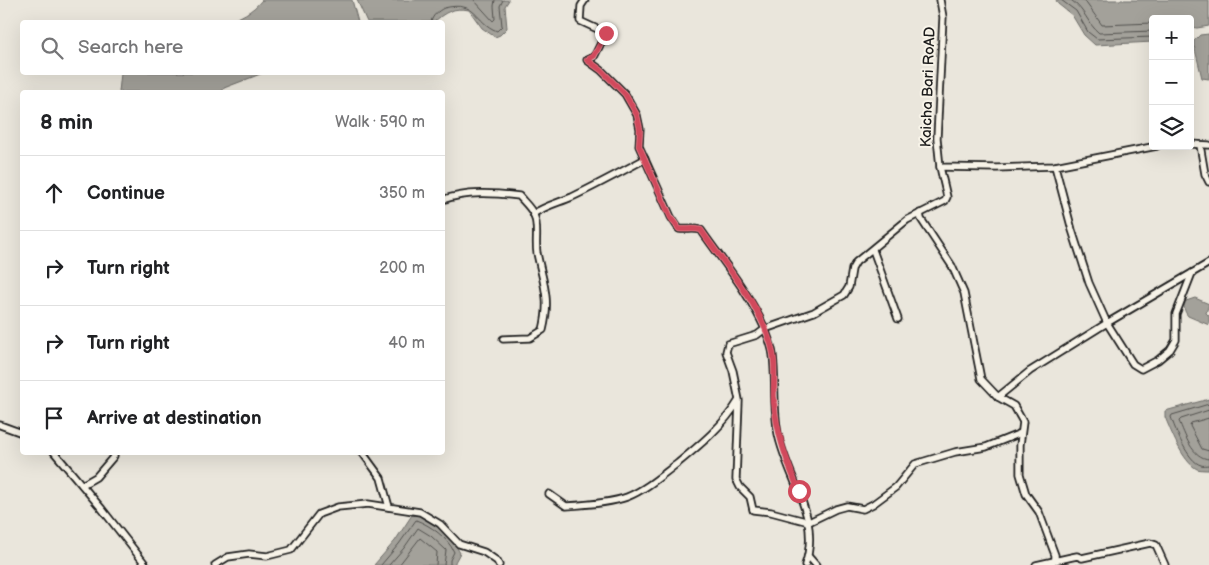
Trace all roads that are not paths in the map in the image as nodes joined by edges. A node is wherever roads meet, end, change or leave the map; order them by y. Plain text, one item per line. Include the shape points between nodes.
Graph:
1 (585, 0) edge
2 (940, 0) edge
3 (1194, 144) edge
4 (1200, 145) junction
5 (1209, 145) edge
6 (1149, 148) edge
7 (645, 159) junction
8 (1055, 166) junction
9 (940, 167) junction
10 (1209, 182) edge
11 (445, 199) edge
12 (920, 213) junction
13 (533, 214) junction
14 (873, 250) junction
15 (1209, 263) edge
16 (1192, 273) junction
17 (898, 319) dead end
18 (1107, 323) junction
19 (764, 329) junction
20 (503, 339) dead end
21 (998, 397) junction
22 (739, 400) junction
23 (0, 425) edge
24 (20, 433) edge
25 (1020, 433) junction
26 (57, 455) edge
27 (114, 455) edge
28 (364, 455) edge
29 (82, 485) junction
30 (549, 494) dead end
31 (389, 507) junction
32 (809, 522) junction
33 (808, 556) junction
34 (1055, 561) junction
35 (146, 565) edge
36 (215, 565) edge
37 (499, 565) edge
38 (805, 565) edge
39 (816, 565) edge
40 (1036, 565) edge
41 (1165, 565) edge

1 - 7 street via 581,6 580,21 606,33 594,56 587,60 625,94 637,115 639,146
2 - 9 street, Kaicha Bari RoAD via 943,17 937,138
3 - 4 street
4 - 5 street
4 - 10 street
6 - 8 street, Kaicha Bari RoAD
7 - 13 street
7 - 19 street via 671,218 679,229 701,230 747,294
8 - 9 street, Kaicha Bari RoAD
8 - 18 street via 1089,283
9 - 12 street via 947,197 940,205
11 - 13 street via 456,195 497,193 519,196
12 - 14 street via 907,220
12 - 21 street via 964,293 981,379
13 - 20 street via 537,252 547,293 543,330 530,338
14 - 17 street
14 - 19 street via 856,262 844,295 814,312
15 - 16 street
16 - 18 street
16 - 18 street via 1176,314 1176,340 1158,360 1141,369 1133,364
18 - 21 street via 1030,371
19 - 22 street via 757,336 728,344 726,352
19 - 32 street via 773,353 778,435
21 - 25 street via 1014,406 1023,422
22 - 30 street via 705,440 657,480 626,497 566,506
22 - 32 street via 736,479 750,497 753,510
23 - 24 street
25 - 32 street via 986,446 915,464 896,487 873,504 863,509 847,506 836,509
25 - 34 street via 1020,474 1026,494 1039,512 1056,555
26 - 29 street
27 - 29 street via 96,477
28 - 31 street via 381,478
29 - 35 street
31 - 36 street via 368,504 338,507 319,514 291,550 267,556 249,554 228,558
31 - 37 street via 420,512 440,524 459,544 484,552
32 - 33 street
33 - 38 street
33 - 39 street
34 - 40 street
34 - 41 street via 1150,543 1156,545

